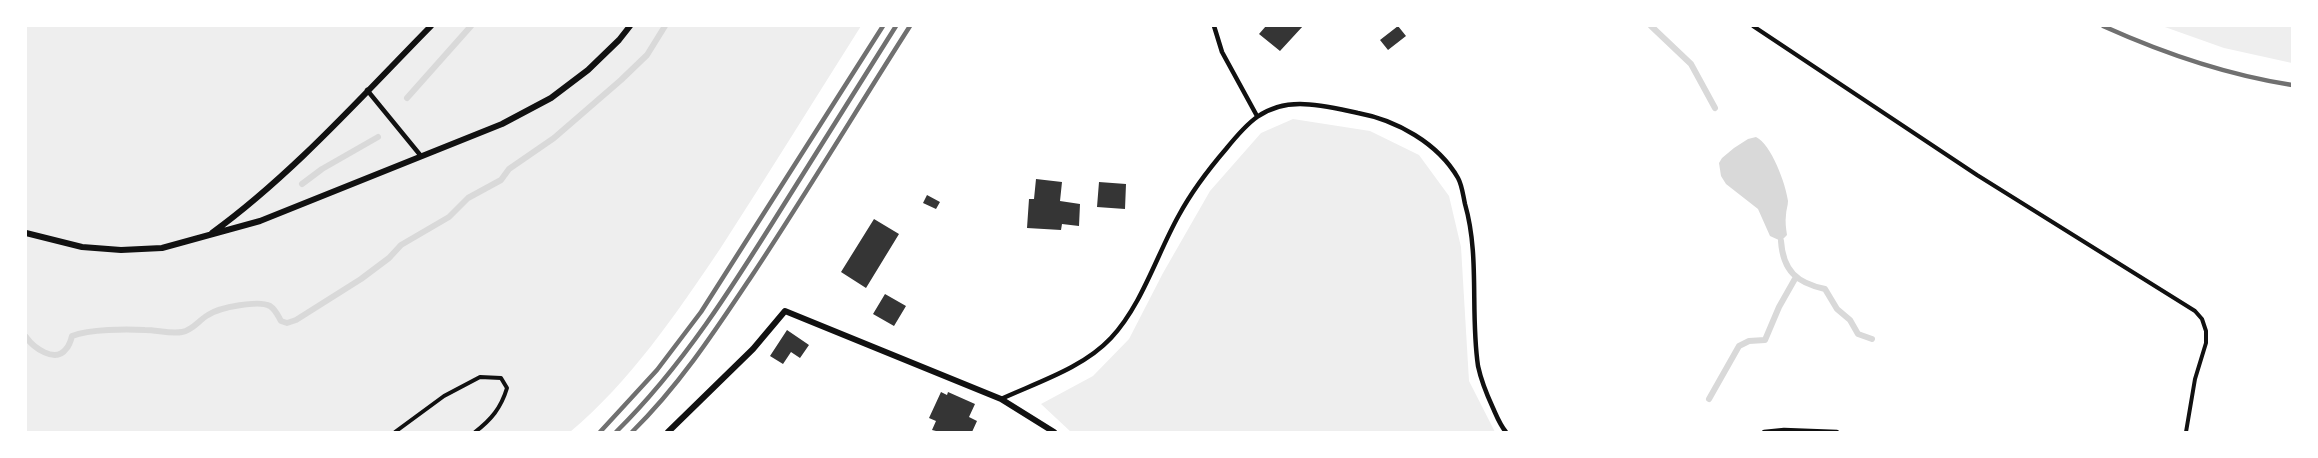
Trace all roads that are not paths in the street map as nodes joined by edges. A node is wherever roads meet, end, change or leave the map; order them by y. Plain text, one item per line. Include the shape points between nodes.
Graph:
1 (431, 26) edge
2 (630, 26) edge
3 (1215, 26) edge
4 (368, 90) junction
5 (1257, 116) junction
6 (421, 156) junction
7 (26, 233) edge
8 (207, 236) junction
9 (1001, 399) junction
10 (668, 432) edge
11 (1054, 432) edge
12 (1506, 432) edge
13 (1764, 432) edge
14 (1837, 432) edge

1 - 4 street
2 - 6 street via 588,70 551,98 502,124
3 - 5 lane via 1222,52
4 - 6 lane
4 - 8 street via 250,205
5 - 9 lane via 1203,175 1127,317 1111,338 1068,368
5 - 12 lane via 1299,104 1367,114 1421,139 1459,178 1472,227 1478,366 1487,395
6 - 8 street via 297,208
7 - 8 street via 82,247 121,250 162,248
9 - 10 street via 786,311 753,350
9 - 11 street
13 - 14 lane

